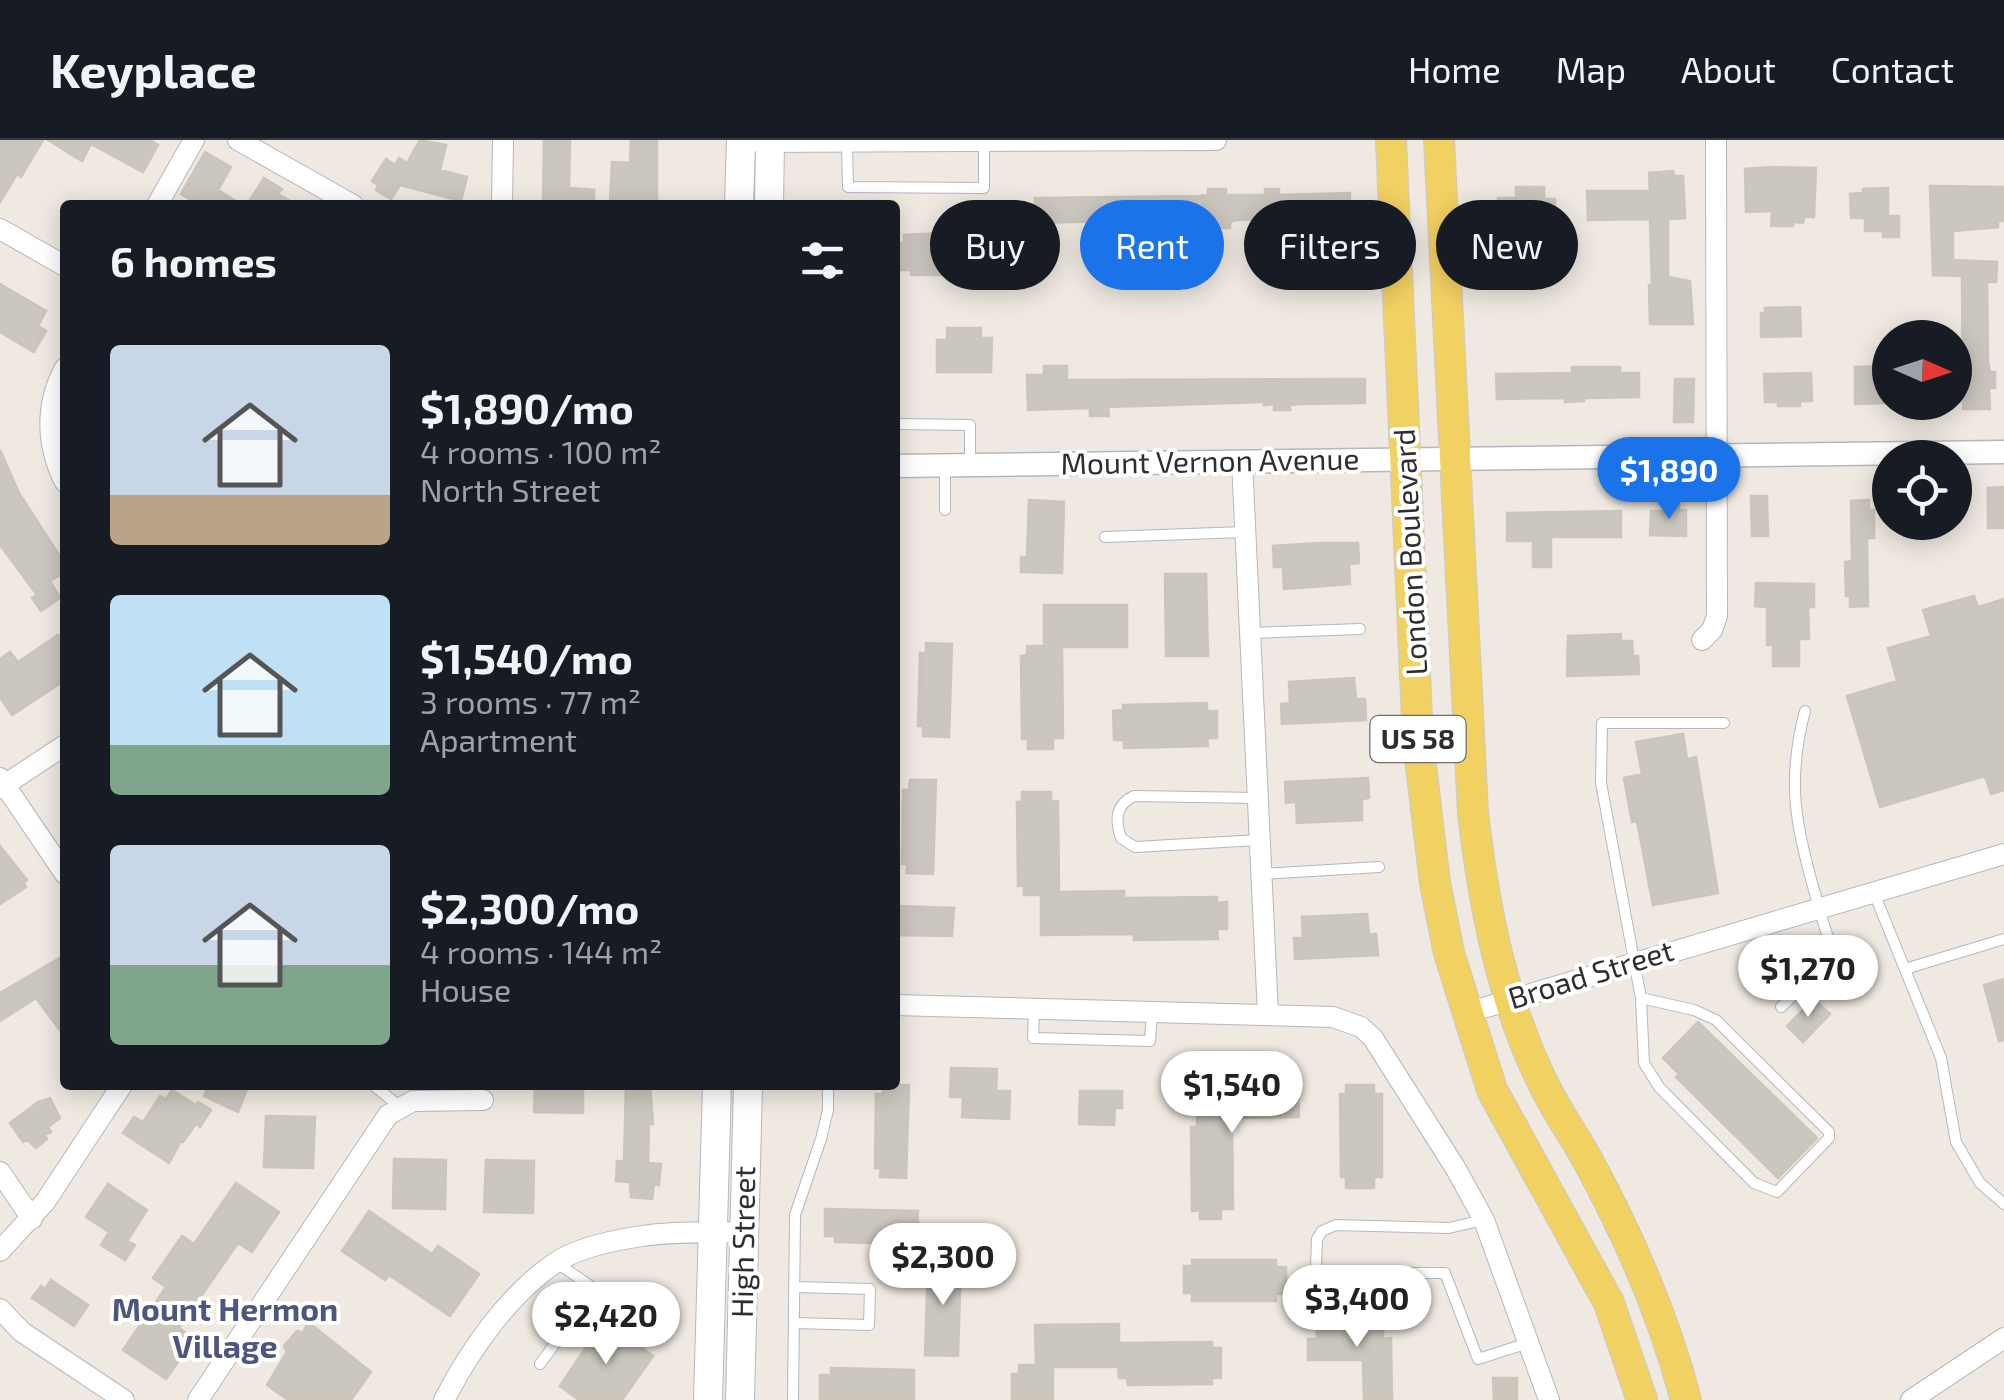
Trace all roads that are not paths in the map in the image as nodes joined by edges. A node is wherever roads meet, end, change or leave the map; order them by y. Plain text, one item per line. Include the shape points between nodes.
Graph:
1 (194, 140) edge
2 (238, 140) edge
3 (503, 140) edge
4 (1198, 140) edge
5 (1216, 140) edge
6 (1392, 140) edge
7 (1440, 140) edge
8 (1716, 140) edge
9 (770, 141) edge
10 (1136, 141) edge
11 (740, 142) edge
12 (848, 142) edge
13 (1010, 142) edge
14 (984, 143) junction
15 (160, 200) edge
16 (344, 200) edge
17 (502, 200) edge
18 (738, 200) edge
19 (769, 200) edge
20 (0, 229) edge
21 (60, 263) edge
22 (60, 381) edge
23 (900, 424) edge
24 (2004, 452) edge
25 (1717, 458) junction
26 (1455, 459) junction
27 (1406, 460) junction
28 (1242, 461) junction
29 (970, 465) junction
30 (900, 466) edge
31 (945, 466) junction
32 (60, 469) edge
33 (945, 510) dead end
34 (1244, 532) junction
35 (1105, 538) dead end
36 (1360, 629) dead end
37 (1248, 634) junction
38 (1702, 640) dead end
39 (1806, 711) dead end
40 (1724, 723) dead end
41 (60, 747) edge
42 (2, 784) edge
43 (1257, 798) junction
44 (1259, 840) junction
45 (2004, 854) edge
46 (1379, 866) dead end
47 (60, 867) edge
48 (1261, 874) junction
49 (1874, 893) junction
50 (1820, 909) junction
51 (2004, 939) edge
52 (1634, 962) junction
53 (1905, 969) junction
54 (1641, 998) junction
55 (1511, 999) junction
56 (900, 1006) edge
57 (1781, 1007) dead end
58 (1034, 1008) junction
59 (1152, 1011) junction
60 (1466, 1013) junction
61 (1268, 1015) junction
62 (119, 1090) edge
63 (379, 1090) edge
64 (716, 1090) edge
65 (748, 1090) edge
66 (828, 1090) edge
67 (483, 1100) dead end
68 (399, 1106) junction
69 (0, 1172) edge
70 (2004, 1204) edge
71 (32, 1218) junction
72 (1484, 1220) junction
73 (714, 1232) junction
74 (744, 1232) junction
75 (0, 1251) edge
76 (556, 1263) junction
77 (794, 1287) junction
78 (594, 1289) junction
79 (0, 1310) edge
80 (794, 1323) junction
81 (649, 1326) dead end
82 (2004, 1338) edge
83 (1529, 1343) junction
84 (540, 1364) dead end
85 (124, 1400) edge
86 (198, 1400) edge
87 (444, 1400) edge
88 (708, 1400) edge
89 (740, 1400) edge
90 (793, 1400) edge
91 (1549, 1400) edge
92 (1642, 1400) edge
93 (1686, 1400) edge
94 (1911, 1400) edge

1 - 15 street
2 - 16 street
3 - 17 street
4 - 5 street
4 - 10 street
6 - 27 main road, London Boulevard / US 58
7 - 26 main road, London Boulevard / US 58
8 - 25 street
9 - 11 street
9 - 12 street
9 - 19 main road
10 - 13 street
11 - 18 main road
12 - 14 street
12 - 14 lane via 848,187 984,188
13 - 14 street
20 - 21 street
22 - 32 street via 50,428
23 - 29 lane via 970,424
24 - 25 street, Mount Vernon Avenue
25 - 26 street, Mount Vernon Avenue
25 - 38 street via 1717,616
26 - 27 street, Mount Vernon Avenue
26 - 55 main road, London Boulevard / US 58 via 1473,812 1487,908
27 - 28 street, Mount Vernon Avenue
27 - 60 main road, London Boulevard / US 58 via 1424,812
28 - 29 street, Mount Vernon Avenue
28 - 34 street
29 - 31 street, Mount Vernon Avenue
30 - 31 street, Mount Vernon Avenue
31 - 33 lane
34 - 35 lane
34 - 37 street
36 - 37 lane
37 - 43 street
39 - 50 lane via 1793,800
40 - 52 lane via 1602,723 1601,783
41 - 42 street
42 - 47 street
43 - 44 street
43 - 44 lane via 1134,796 1116,816 1120,838 1135,847
44 - 48 street
45 - 49 street, Broad Street
46 - 48 lane
48 - 61 street
49 - 50 street, Broad Street
49 - 53 lane
50 - 52 street, Broad Street
50 - 57 lane via 1836,956
51 - 53 lane
52 - 54 lane
52 - 55 street, Broad Street
53 - 70 lane via 1941,1058 1956,1142 1980,1183
54 - 54 lane via 1644,1062 1659,1088 1754,1183 1777,1192 1829,1132 1716,1020
55 - 60 street, Broad Street
55 - 93 main road, London Boulevard / US 58 via 1547,1092 1629,1242
56 - 58 street
58 - 59 street
58 - 59 lane via 1034,1038 1072,1039 1150,1040
59 - 61 street
60 - 92 main road, London Boulevard / US 58 via 1492,1090 1609,1303
61 - 72 street via 1346,1019 1373,1038
62 - 71 street
63 - 68 lane
64 - 73 main road, High Street
65 - 74 main road, High Street
66 - 77 lane via 821,1139 796,1215
67 - 68 street
68 - 86 street
69 - 71 street
71 - 75 street
72 - 83 street
72 - 83 lane via 1449,1228 1336,1226 1317,1238 1316,1267 1321,1274 1445,1273 1478,1359
73 - 74 street
73 - 76 street via 634,1237
73 - 88 main road, High Street
74 - 89 main road, High Street
76 - 78 lane
76 - 87 street via 498,1318
77 - 80 lane
77 - 80 lane via 870,1289 869,1324
78 - 81 lane
78 - 84 lane
79 - 85 street
80 - 90 lane
82 - 94 street
83 - 91 street

